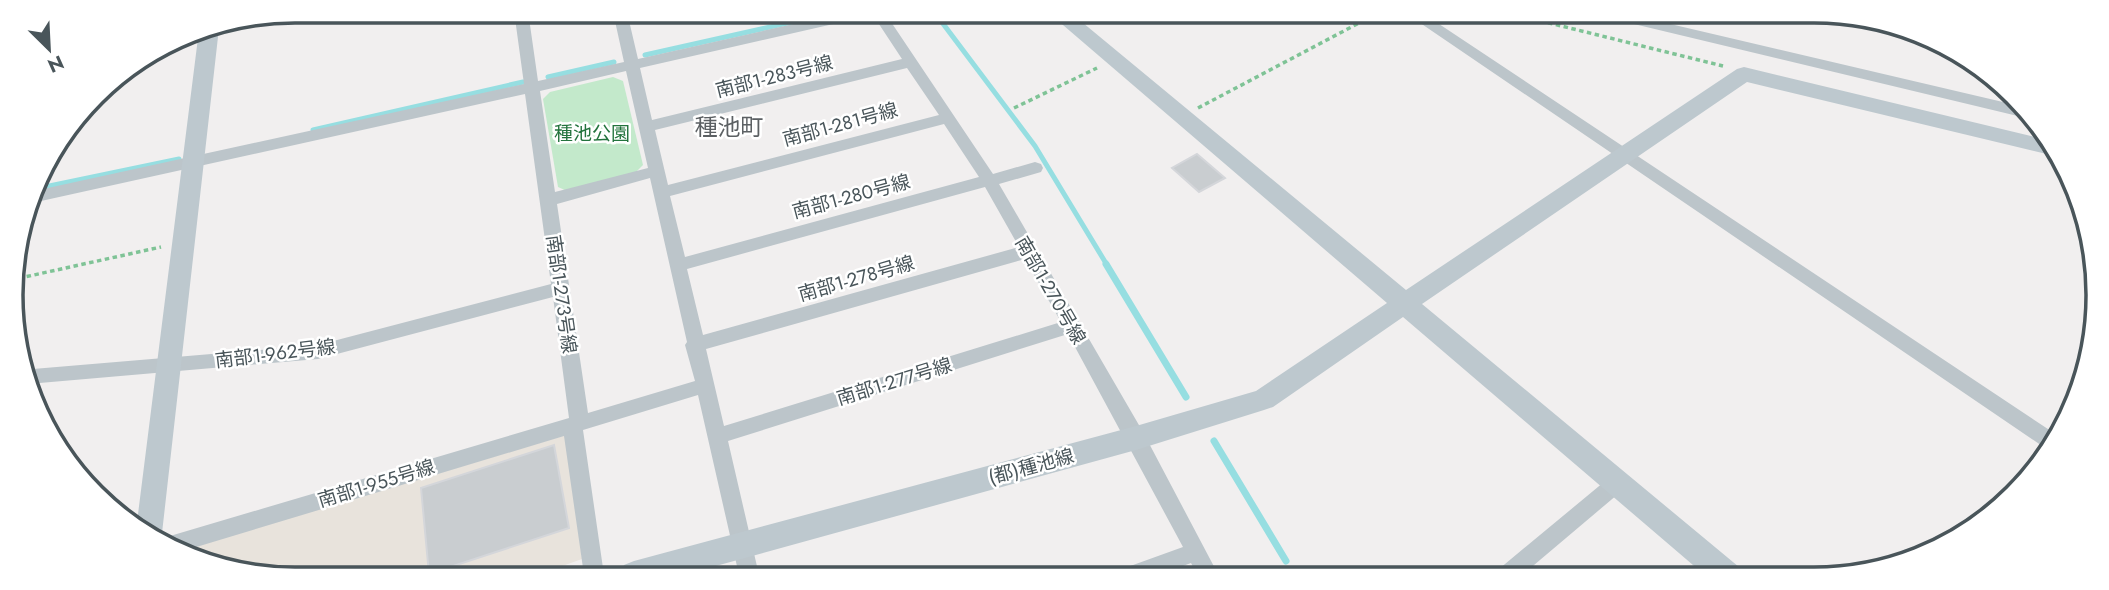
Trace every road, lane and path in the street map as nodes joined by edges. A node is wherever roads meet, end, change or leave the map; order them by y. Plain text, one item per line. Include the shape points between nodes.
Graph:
1 (524, 23) edge
2 (622, 23) edge
3 (820, 23) edge
4 (885, 23) edge
5 (1071, 23) edge
6 (1359, 23) edge
7 (1427, 23) edge
8 (1549, 23) edge
9 (1648, 23) edge
10 (208, 37) edge
11 (1114, 59) junction
12 (911, 62) junction
13 (632, 66) junction
14 (1744, 74) junction
15 (533, 88) junction
16 (1014, 108) dead end
17 (2015, 110) edge
18 (1181, 117) junction
19 (949, 118) junction
20 (646, 127) junction
21 (2042, 147) edge
22 (1624, 156) junction
23 (192, 164) junction
24 (1035, 168) dead end
25 (656, 171) junction
26 (989, 180) junction
27 (661, 193) junction
28 (41, 195) edge
29 (549, 200) junction
30 (183, 242) junction
31 (1029, 251) junction
32 (678, 265) junction
33 (23, 277) edge
34 (561, 288) junction
35 (1405, 305) junction
36 (1072, 326) junction
37 (694, 345) junction
38 (170, 364) junction
39 (35, 376) edge
40 (704, 386) junction
41 (580, 423) junction
42 (716, 437) junction
43 (1136, 438) junction
44 (2046, 438) edge
45 (1617, 483) junction
46 (150, 525) edge
47 (181, 542) edge
48 (742, 545) junction
49 (1196, 552) junction
50 (593, 567) edge
51 (664, 567) edge
52 (747, 567) edge
53 (1154, 567) edge
54 (1204, 567) edge
55 (1517, 567) edge
56 (1717, 567) edge

1 - 15 street, 南部1-273号線
2 - 13 street
3 - 13 street
4 - 12 street, 南部1-270号線
5 - 11 street
6 - 18 path
7 - 22 street
8 - 14 path
9 - 17 street
10 - 23 street
11 - 16 path
11 - 18 street
12 - 19 street, 南部1-270号線
12 - 20 street, 南部1-283号線
13 - 15 street
13 - 20 street
14 - 21 street
14 - 22 street, (都)種池線
15 - 23 street
15 - 29 street, 南部1-273号線
18 - 35 street
19 - 26 street, 南部1-270号線
19 - 27 street, 南部1-281号線
20 - 25 street
22 - 35 street, (都)種池線
22 - 44 street
23 - 28 street
23 - 30 street
24 - 26 street, 南部1-280号線
25 - 27 street
25 - 29 street
26 - 31 street, 南部1-270号線
26 - 32 street, 南部1-280号線
27 - 32 street
29 - 34 street, 南部1-273号線
30 - 33 path
30 - 38 street
31 - 36 street, 南部1-270号線
31 - 37 street, 南部1-278号線
32 - 37 street
34 - 38 street, 南部1-962号線 via 318,352
34 - 41 street, 南部1-273号線
35 - 43 street, (都)種池線 via 1264,399
35 - 45 street
36 - 42 street, 南部1-277号線
36 - 43 street, 南部1-270号線
37 - 40 street
38 - 39 street, 南部1-962号線
38 - 46 street
40 - 41 street, 南部1-955号線
40 - 42 street
41 - 47 street, 南部1-955号線
41 - 50 street, 南部1-273号線 via 573,432
42 - 48 street
43 - 48 street, (都)種池線
43 - 49 street, 南部1-270号線
45 - 55 street
45 - 56 street
48 - 51 street, (都)種池線
48 - 52 street
49 - 53 street
49 - 54 street, 南部1-270号線

